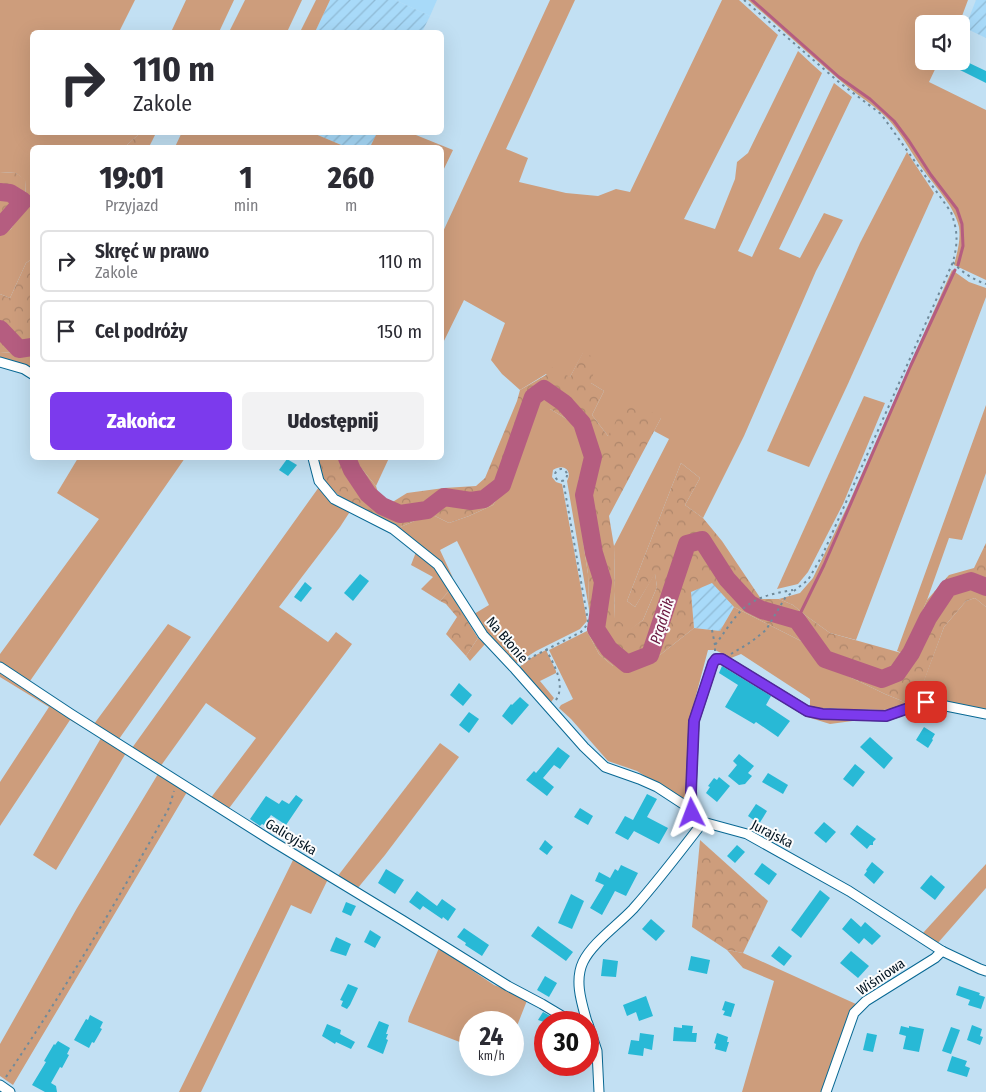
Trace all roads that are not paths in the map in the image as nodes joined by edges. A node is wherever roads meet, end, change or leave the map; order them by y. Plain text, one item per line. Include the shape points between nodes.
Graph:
1 (0, 362) edge
2 (30, 373) edge
3 (313, 460) edge
4 (0, 667) edge
5 (986, 714) edge
6 (692, 813) junction
7 (703, 822) junction
8 (942, 951) junction
9 (986, 971) edge
10 (554, 1011) edge
11 (584, 1011) edge
12 (598, 1076) edge
13 (0, 1085) edge
14 (10, 1092) edge
15 (599, 1092) edge
16 (826, 1092) edge

1 - 2 street
3 - 6 street, Na Błonie via 319,481 334,499 393,529 438,565 483,636 605,767 656,787
4 - 10 street, Galicyjska via 276,844
5 - 6 street via 926,702 886,716 807,711 719,659 713,663 694,721
6 - 7 street, Na Błonie
7 - 8 street, Jurajska via 746,834 849,891
7 - 11 street via 658,881 582,963 579,979
8 - 9 street, Jurajska
8 - 16 street, Wiśniowa via 866,1001 854,1013
12 - 15 street
13 - 14 street

